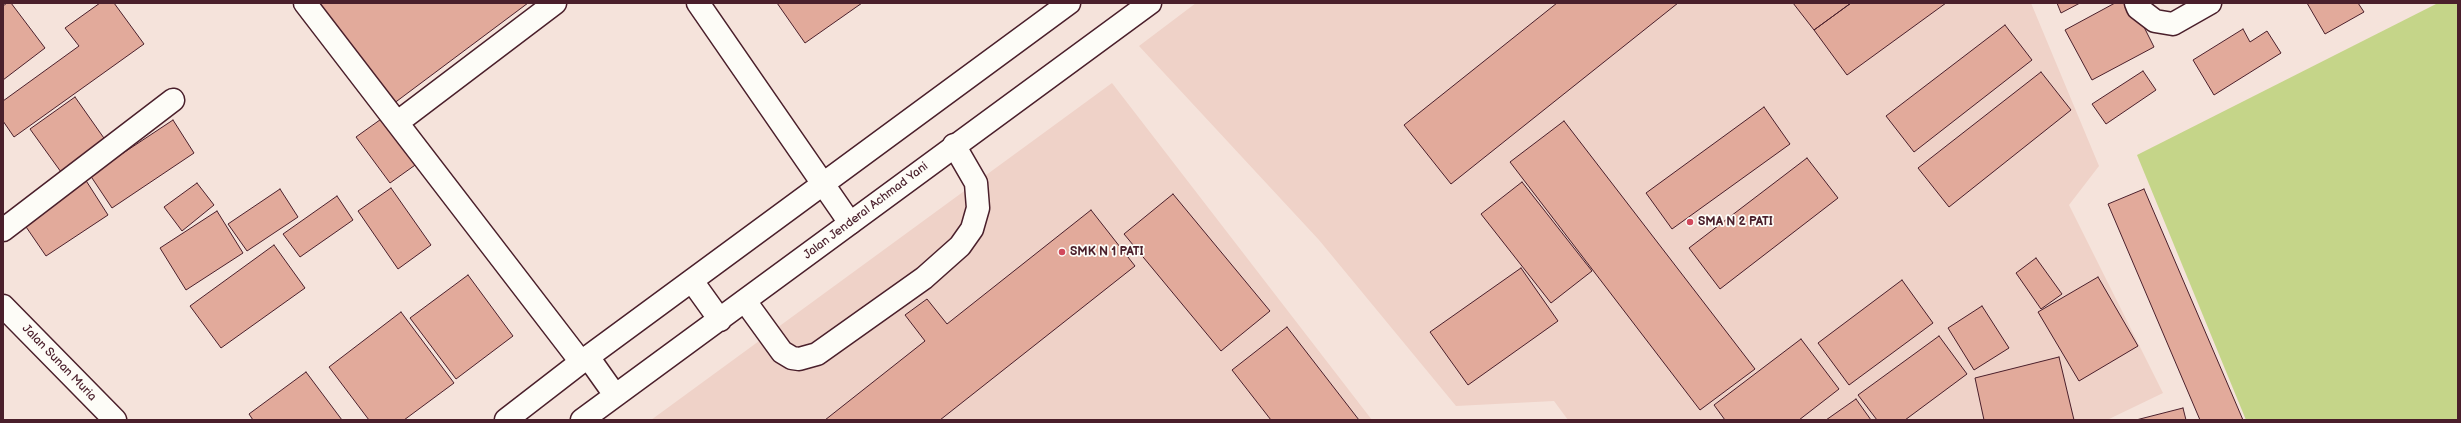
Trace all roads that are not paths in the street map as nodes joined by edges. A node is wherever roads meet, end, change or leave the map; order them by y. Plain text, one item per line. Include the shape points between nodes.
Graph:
1 (305, 3) edge
2 (555, 3) edge
3 (698, 3) edge
4 (1069, 3) edge
5 (1150, 3) edge
6 (2136, 3) edge
7 (2210, 3) edge
8 (173, 100) dead end
9 (398, 122) junction
10 (954, 145) junction
11 (823, 185) junction
12 (850, 223) junction
13 (3, 230) edge
14 (692, 281) junction
15 (745, 301) junction
16 (3, 306) edge
17 (720, 320) junction
18 (584, 359) junction
19 (615, 396) junction
20 (115, 420) edge
21 (506, 420) edge
22 (582, 420) edge

1 - 9 main road
2 - 9 main road
3 - 11 main road
4 - 11 main road
5 - 10 main road, Jalan Jenderal Achmad Yani
6 - 7 main road via 2138,8 2155,21 2173,24
8 - 13 main road
9 - 18 main road
10 - 12 main road, Jalan Jenderal Achmad Yani
10 - 15 main road via 976,183 978,208 972,229 960,246 924,278 818,354 799,359 782,352
11 - 12 main road
11 - 14 main road
12 - 15 main road, Jalan Jenderal Achmad Yani
14 - 17 main road
14 - 18 main road
15 - 17 main road, Jalan Jenderal Achmad Yani
16 - 20 main road, Jalan Sunan Muria
17 - 19 main road, Jalan Jenderal Achmad Yani
18 - 19 main road
18 - 21 main road
19 - 22 main road, Jalan Jenderal Achmad Yani

